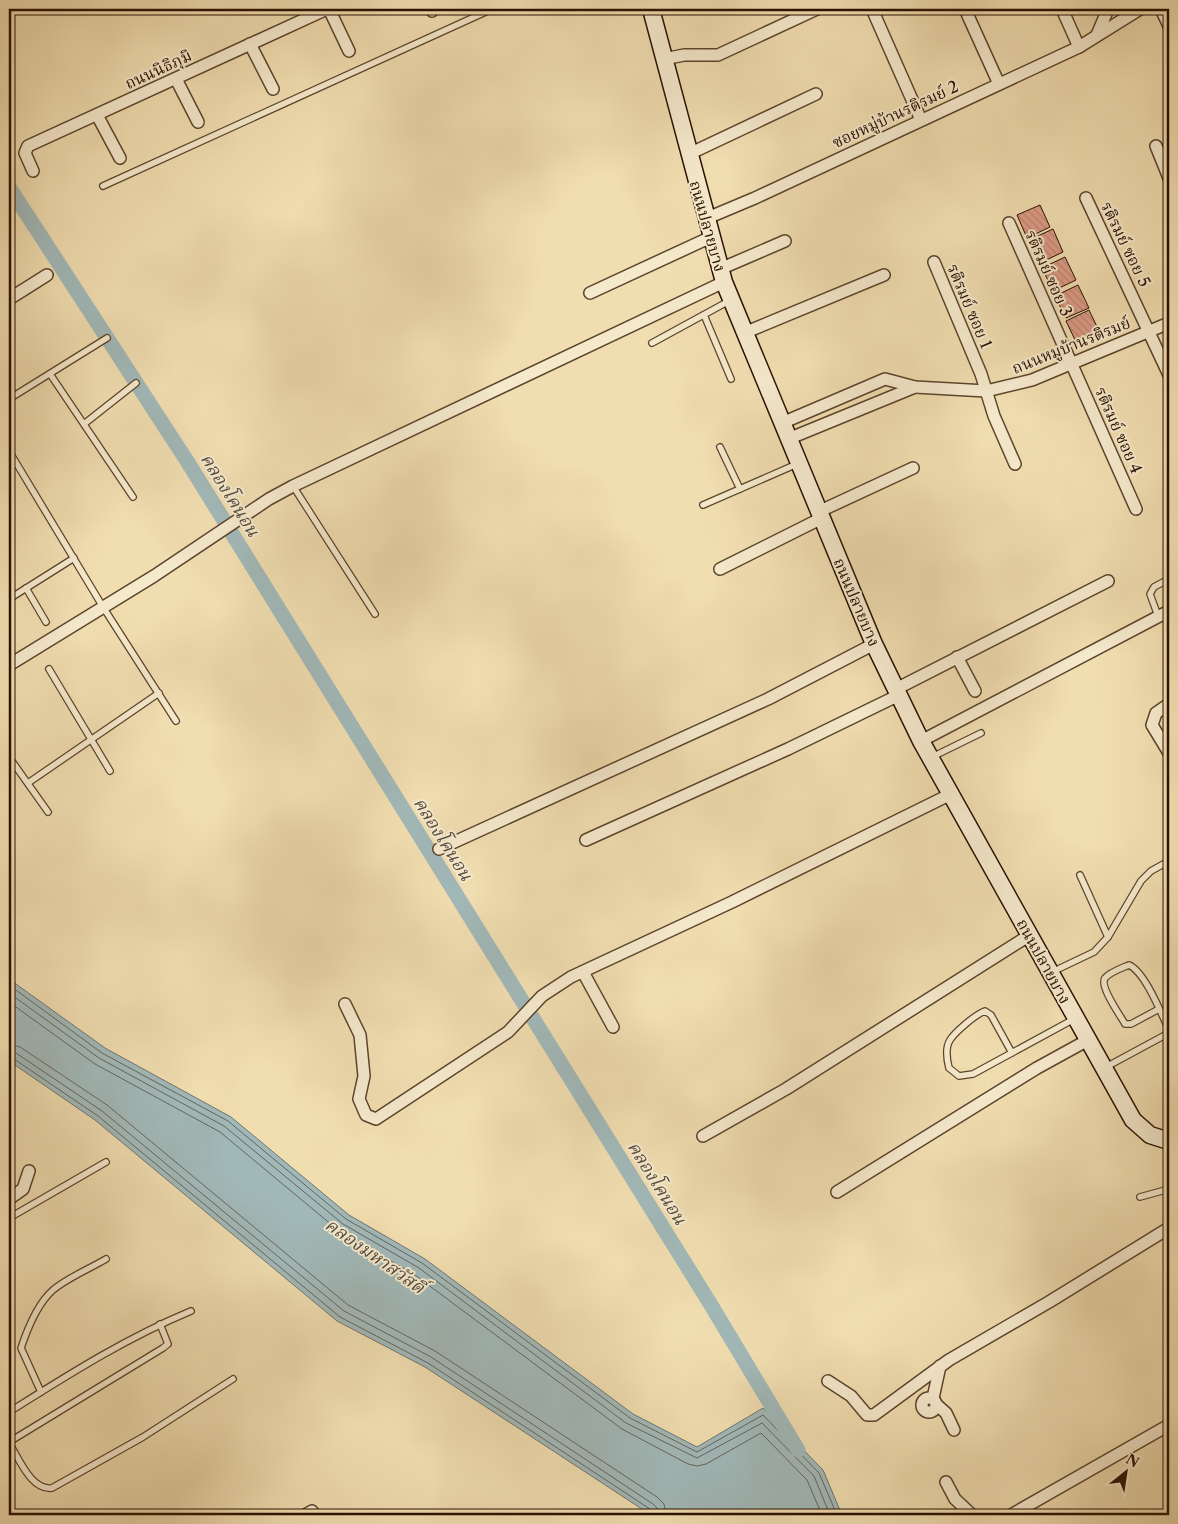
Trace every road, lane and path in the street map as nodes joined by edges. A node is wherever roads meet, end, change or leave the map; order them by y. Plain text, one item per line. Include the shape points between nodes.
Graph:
1 (328, 9) edge
2 (492, 9) edge
3 (651, 9) edge
4 (817, 9) edge
5 (872, 9) edge
6 (965, 9) edge
7 (1062, 9) edge
8 (1108, 9) edge
9 (1140, 9) edge
10 (1161, 9) edge
11 (1169, 26) edge
12 (1097, 35) junction
13 (250, 44) junction
14 (1079, 47) junction
15 (349, 51) dead end
16 (664, 59) junction
17 (176, 79) junction
18 (999, 84) junction
19 (273, 89) dead end
20 (816, 94) dead end
21 (97, 115) junction
22 (921, 120) junction
23 (198, 122) dead end
24 (1156, 146) dead end
25 (688, 154) junction
26 (120, 158) dead end
27 (33, 171) dead end
28 (1169, 178) edge
29 (103, 186) dead end
30 (1086, 198) dead end
31 (705, 219) junction
32 (1009, 223) dead end
33 (711, 237) junction
34 (785, 241) dead end
35 (934, 262) dead end
36 (47, 275) dead end
37 (722, 275) junction
38 (884, 275) dead end
39 (590, 293) dead end
40 (9, 299) edge
41 (731, 300) junction
42 (704, 315) junction
43 (1169, 323) edge
44 (1150, 331) junction
45 (744, 333) junction
46 (107, 338) dead end
47 (652, 343) dead end
48 (1072, 363) junction
49 (50, 374) junction
50 (1169, 375) edge
51 (731, 379) dead end
52 (136, 383) dead end
53 (915, 387) junction
54 (986, 391) junction
55 (9, 399) edge
56 (782, 423) junction
57 (84, 424) junction
58 (788, 439) junction
59 (720, 447) dead end
60 (9, 450) edge
61 (798, 464) junction
62 (1015, 464) dead end
63 (913, 468) dead end
64 (293, 486) junction
65 (740, 489) junction
66 (133, 497) dead end
67 (703, 504) dead end
68 (1136, 509) dead end
69 (819, 516) junction
70 (74, 558) junction
71 (720, 569) dead end
72 (1169, 579) edge
73 (1108, 581) dead end
74 (26, 588) junction
75 (9, 599) edge
76 (103, 607) junction
77 (1169, 611) edge
78 (375, 614) dead end
79 (1158, 616) junction
80 (46, 622) dead end
81 (874, 644) junction
82 (957, 657) junction
83 (9, 665) edge
84 (49, 669) dead end
85 (975, 691) dead end
86 (897, 692) junction
87 (159, 693) junction
88 (1169, 704) edge
89 (176, 721) dead end
90 (981, 733) dead end
91 (92, 739) junction
92 (921, 741) junction
93 (1169, 753) edge
94 (9, 757) edge
95 (930, 758) junction
96 (110, 771) dead end
97 (28, 783) junction
98 (951, 794) junction
99 (48, 812) dead end
100 (586, 840) dead end
101 (439, 849) dead end
102 (1169, 861) edge
103 (1080, 875) dead end
104 (1030, 935) junction
105 (1108, 937) junction
106 (583, 972) junction
107 (1050, 972) junction
108 (345, 1004) dead end
109 (1158, 1009) junction
110 (1076, 1018) junction
111 (612, 1027) dead end
112 (1169, 1032) edge
113 (1088, 1040) junction
114 (1012, 1053) junction
115 (1104, 1068) junction
116 (703, 1136) dead end
117 (1169, 1141) edge
118 (106, 1162) dead end
119 (28, 1171) dead end
120 (1169, 1189) edge
121 (837, 1192) dead end
122 (1140, 1197) dead end
123 (9, 1198) edge
124 (9, 1218) edge
125 (1169, 1228) edge
126 (106, 1259) dead end
127 (192, 1311) dead end
128 (160, 1324) junction
129 (940, 1366) junction
130 (233, 1379) dead end
131 (828, 1381) dead end
132 (41, 1392) junction
133 (9, 1412) edge
134 (1169, 1425) edge
135 (954, 1430) dead end
136 (9, 1442) edge
137 (946, 1482) dead end
138 (972, 1515) edge
139 (1011, 1515) edge

1 - 13 street, ถนนนิธิภุมิ
1 - 15 street
2 - 29 lane
3 - 16 street, ถนนปลายบาง
4 - 16 street via 718,55 684,54
5 - 22 street
6 - 18 street
7 - 14 street
8 - 12 street
9 - 12 street, ซอยหมู่บ้านรติรมย์ 2
10 - 11 street
12 - 14 street, ซอยหมู่บ้านรติรมย์ 2
13 - 17 street, ถนนนิธิภุมิ
13 - 19 street
14 - 18 street, ซอยหมู่บ้านรติรมย์ 2
16 - 25 street, ถนนปลายบาง
17 - 21 street, ถนนนิธิภุมิ
17 - 23 street
18 - 22 street, ซอยหมู่บ้านรติรมย์ 2
20 - 25 street
21 - 26 street
21 - 27 street, ถนนนิธิภุมิ via 28,146 25,153
22 - 31 street, ซอยหมู่บ้านรติรมย์ 2
24 - 28 street
25 - 31 street, ถนนปลายบาง
30 - 44 street, รติรมย์ ซอย 5
31 - 33 street, ถนนปลายบาง
32 - 48 street, รติรมย์ ซอย 3
33 - 37 street, ถนนปลายบาง
33 - 39 street
34 - 37 street
35 - 54 street, รติรมย์ ซอย 1
36 - 40 street
37 - 41 street, ถนนปลายบาง
37 - 64 street
38 - 45 street
41 - 42 lane
41 - 45 street, ถนนปลายบาง
42 - 47 lane
42 - 51 lane
43 - 44 street, ถนนหมูบ้านรติรมย์
44 - 48 street, ถนนหมูบ้านรติรมย์
44 - 50 street, รติรมย์ ซอย 5
45 - 56 street, ถนนปลายบาง
46 - 49 lane
48 - 54 street, ถนนหมูบ้านรติรมย์ via 1032,380
48 - 68 street, รติรมย์ ซอย 4
49 - 55 lane
49 - 57 lane
52 - 57 lane
53 - 54 street, ถนนหมูบ้านรติรมย์
53 - 56 street, ถนนหมูบ้านรติรมย์ via 885,379
53 - 58 street
54 - 62 street, รติรมย์ ซอย 1
56 - 58 street, ถนนปลายบาง
57 - 66 lane
58 - 61 street, ถนนปลายบาง
59 - 65 lane
60 - 70 lane
61 - 65 lane
61 - 69 street, ถนนปลายบาง
63 - 69 street
64 - 76 street
64 - 78 lane
65 - 67 lane
69 - 71 street
69 - 81 street, ถนนปลายบาง
70 - 74 lane
70 - 76 lane
72 - 79 lane via 1154,587 1150,594
73 - 82 street
74 - 75 lane
74 - 80 lane
76 - 83 street
76 - 87 lane
77 - 79 street
79 - 92 street
81 - 86 street, ถนนปลายบาง
81 - 101 street via 768,699
82 - 85 street
82 - 86 street
84 - 91 lane
86 - 92 street, ถนนปลายบาง
86 - 100 street via 788,749
87 - 89 lane
87 - 91 lane
88 - 93 street via 1156,712 1152,725
90 - 95 lane
91 - 96 lane
91 - 97 lane
92 - 95 street, ถนนปลายบาง
94 - 97 lane
95 - 98 street, ถนนปลายบาง
97 - 99 lane
98 - 104 street, ถนนปลายบาง
98 - 106 street
102 - 105 lane via 1141,881
103 - 105 lane
104 - 107 street, ถนนปลายบาง
104 - 116 street via 786,1089
105 - 107 lane via 1094,952
106 - 108 street via 532,1004 520,1022 467,1060 376,1119 366,1115 359,1099 364,1076 360,1035
106 - 111 street
107 - 110 street, ถนนปลายบาง
109 - 109 lane via 1125,1024 1103,982 1121,968 1132,966 1139,972
109 - 112 lane
110 - 113 street, ถนนปลายบาง
110 - 114 lane
112 - 115 lane
113 - 115 street, ถนนปลายบาง
113 - 121 street
114 - 114 lane via 991,1015 985,1011 978,1013 950,1040 946,1058 949,1068 959,1076 973,1074
115 - 117 street, ถนนปลายบาง via 1133,1120 1150,1135
118 - 124 lane
119 - 123 street via 23,1189
120 - 122 lane
125 - 129 street
126 - 132 lane via 53,1290 25,1336 21,1348
127 - 128 lane
128 - 132 lane via 90,1361
128 - 136 lane via 168,1344 163,1348
129 - 131 street via 874,1415 867,1415 851,1396
129 - 135 street via 935,1401 946,1413
130 - 136 lane via 143,1437 52,1488 44,1489 37,1485
132 - 133 lane
134 - 139 street
137 - 138 street via 955,1499

